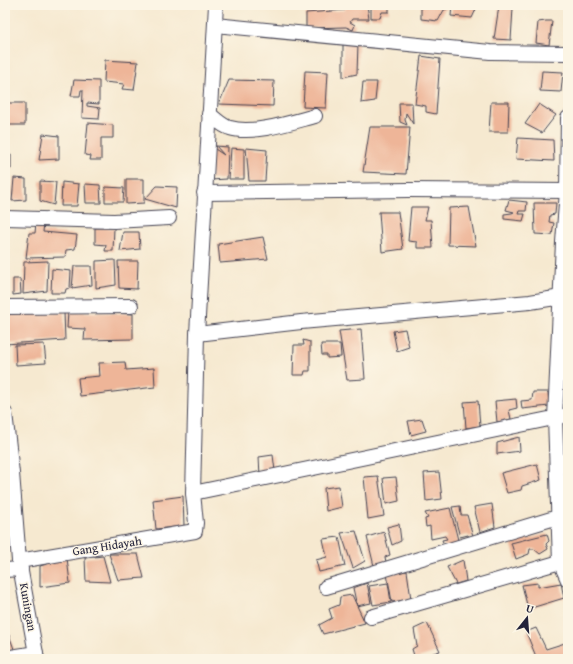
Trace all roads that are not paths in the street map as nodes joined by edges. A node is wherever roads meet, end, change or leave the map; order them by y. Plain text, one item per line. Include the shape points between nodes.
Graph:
1 (216, 5) edge
2 (215, 25) junction
3 (568, 53) edge
4 (209, 114) junction
5 (315, 116) dead end
6 (568, 118) edge
7 (567, 191) edge
8 (204, 193) junction
9 (5, 218) edge
10 (169, 218) dead end
11 (564, 296) edge
12 (132, 306) dead end
13 (5, 307) edge
14 (197, 334) junction
15 (5, 413) edge
16 (562, 416) edge
17 (8, 462) edge
18 (193, 493) junction
19 (564, 515) edge
20 (560, 562) junction
21 (20, 565) junction
22 (5, 570) edge
23 (568, 580) edge
24 (326, 587) dead end
25 (370, 618) dead end
26 (37, 656) edge
27 (5, 658) edge

1 - 2 street
2 - 3 street via 490,52
2 - 4 street
4 - 5 street via 229,128 247,130 282,125
4 - 8 street
6 - 7 street
7 - 8 street
7 - 11 street
8 - 14 street
9 - 10 street
11 - 14 street via 530,302 308,321
11 - 16 street
12 - 13 street
14 - 18 street
15 - 17 street, Kuningan
16 - 18 street
16 - 19 street
17 - 21 street, Kuningan
18 - 21 street, Gang Hidayah via 196,523 194,531
19 - 20 street
19 - 24 street
20 - 23 street
20 - 25 street
21 - 22 street, Gang Hidayah
21 - 26 street, Kuningan
26 - 27 street

